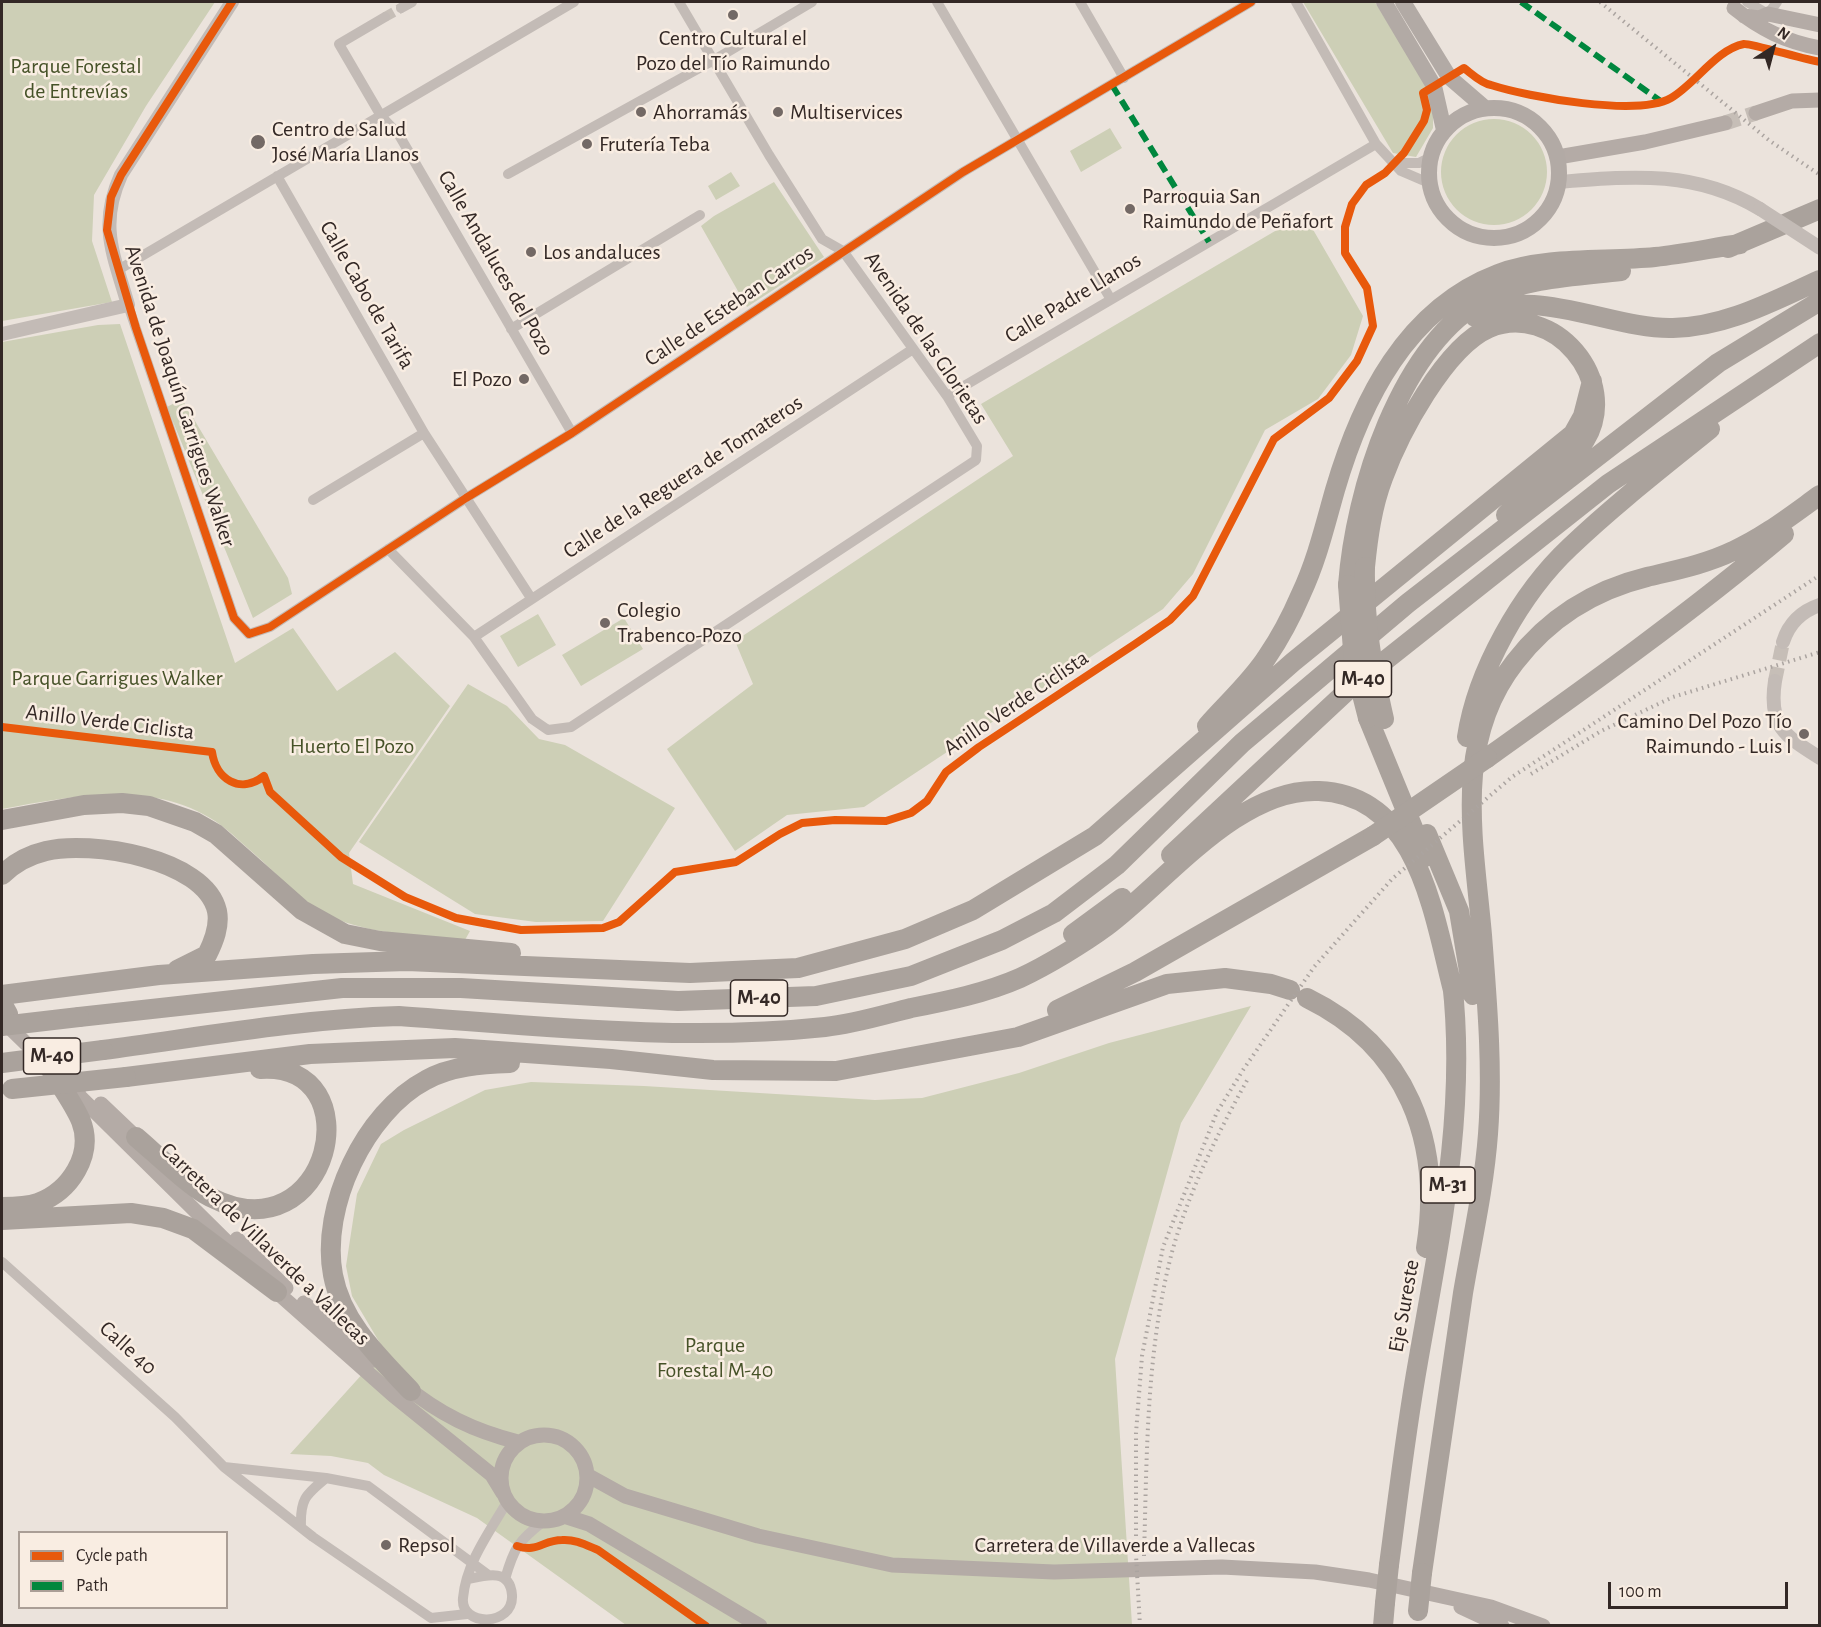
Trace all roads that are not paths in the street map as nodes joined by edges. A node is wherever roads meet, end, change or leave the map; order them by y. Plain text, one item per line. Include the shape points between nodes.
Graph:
1 (232, 2) edge
2 (412, 2) edge
3 (574, 2) edge
4 (679, 2) edge
5 (812, 2) edge
6 (937, 2) edge
7 (1080, 2) edge
8 (1251, 2) edge
9 (1296, 2) edge
10 (1384, 2) edge
11 (1403, 2) edge
12 (1737, 7) edge
13 (400, 8) dead end
14 (1773, 8) edge
15 (385, 17) tunnel mouth
16 (1820, 25) edge
17 (1820, 48) edge
18 (714, 60) junction
19 (1124, 78) junction
20 (1820, 100) edge
21 (1485, 108) junction
22 (1756, 113) tunnel mouth
23 (381, 116) junction
24 (1725, 123) tunnel mouth
25 (1444, 130) junction
26 (1018, 140) junction
27 (1376, 144) junction
28 (1431, 157) junction
29 (1558, 157) junction
30 (1393, 163) junction
31 (508, 174) dead end
32 (277, 176) junction
33 (1559, 182) junction
34 (1430, 183) junction
35 (1820, 209) edge
36 (700, 215) dead end
37 (1740, 244) junction
38 (1820, 248) edge
39 (843, 251) junction
40 (118, 270) junction
41 (1820, 280) edge
42 (1110, 298) junction
43 (1820, 301) edge
44 (129, 305) junction
45 (511, 329) junction
46 (2, 334) edge
47 (1820, 343) edge
48 (913, 349) junction
49 (1801, 353) junction
50 (1592, 381) junction
51 (947, 396) junction
52 (1393, 415) junction
53 (424, 433) junction
54 (572, 433) junction
55 (1820, 495) edge
56 (466, 498) junction
57 (313, 500) dead end
58 (1820, 501) edge
59 (388, 549) junction
60 (1456, 565) junction
61 (531, 598) junction
62 (1820, 604) edge
63 (234, 618) joint
64 (474, 637) junction
65 (1784, 642) tunnel mouth
66 (1775, 681) tunnel mouth
67 (1376, 718) junction
68 (1820, 758) edge
69 (1141, 795) junction
70 (2, 820) edge
71 (2, 875) edge
72 (1481, 932) junction
73 (690, 973) junction
74 (159, 975) junction
75 (2, 994) edge
76 (1454, 994) junction
77 (930, 1004) junction
78 (3, 1014) edge
79 (965, 1047) junction
80 (611, 1059) junction
81 (2, 1063) edge
82 (48, 1065) junction
83 (174, 1071) junction
84 (7, 1089) edge
85 (136, 1137) junction
86 (2, 1207) edge
87 (2, 1220) edge
88 (1473, 1234) junction
89 (2, 1262) edge
90 (277, 1292) junction
91 (1416, 1373) junction
92 (411, 1390) junction
93 (518, 1442) junction
94 (224, 1467) junction
95 (587, 1475) junction
96 (326, 1478) junction
97 (505, 1497) junction
98 (564, 1516) junction
99 (544, 1521) junction
100 (300, 1527) junction
101 (474, 1563) junction
102 (487, 1574) junction
103 (469, 1579) junction
104 (505, 1579) junction
105 (1439, 1596) junction
106 (431, 1617) junction
107 (1418, 1618) edge
108 (466, 1619) edge
109 (486, 1625) edge
110 (441, 1626) edge
111 (760, 1626) edge
112 (1383, 1626) edge
113 (1502, 1626) edge
114 (1543, 1626) edge

1 - 40 street, Avenida de Joaquín Garrigues Walker via 121,175 111,197 107,230
2 - 13 street
3 - 23 street
4 - 18 street, Avenida de las Glorietas
5 - 18 street
6 - 26 street
7 - 19 street
8 - 19 street, Calle de Esteban Carros
9 - 27 street
10 - 25 main road via 1434,86
11 - 21 main road via 1446,73
12 - 14 main road via 1760,18
12 - 17 main road via 1759,28 1795,44
14 - 16 main road
15 - 23 street, Calle Andaluces del Pozo via 339,44
18 - 31 street
18 - 39 street, Avenida de las Glorietas via 822,238
19 - 26 street, Calle de Esteban Carros
20 - 22 main road via 1792,101
21 - 25 main road via 1462,115
21 - 29 main road via 1513,111 1539,124
23 - 32 street
23 - 45 street, Calle Andaluces del Pozo via 399,135
24 - 29 main road
25 - 28 main road
26 - 39 street, Calle de Esteban Carros
26 - 42 street
27 - 30 street
27 - 42 street, Calle Padre Llanos
28 - 30 street via 1419,163
28 - 34 main road
29 - 33 main road
30 - 34 street
32 - 40 street
32 - 53 street, Calle Cabo de Tarifa
33 - 34 main road via 1554,200 1530,228 1495,238 1477,236 1452,222 1435,201
33 - 38 street, bridge via 1662,177 1703,183 1741,198
35 - 37 highway
36 - 45 street
37 - 52 highway via 1701,259 1553,279 1489,297 1463,313 1432,345 1412,374
37 - 69 highway via 1656,257 1525,267 1471,286 1430,315 1400,348 1362,413 1310,572 1266,658
39 - 48 street, Avenida de las Glorietas
39 - 54 street, Calle de Esteban Carros
40 - 44 street, Avenida de Joaquín Garrigues Walker
41 - 52 highway via 1747,313 1672,328 1518,304 1485,311 1460,327 1427,362
42 - 51 street, Calle Padre Llanos
43 - 60 highway, M-40 via 1718,363
44 - 46 street
44 - 63 street, Avenida de Joaquín Garrigues Walker
45 - 54 street, Calle Andaluces del Pozo
47 - 49 highway, M-40
48 - 51 street, Avenida de las Glorietas
48 - 61 street, Calle de la Reguera de Tomateros
49 - 72 highway via 1568,548 1533,591 1502,639 1470,719 1461,793 1469,893
49 - 77 highway, M-40 via 1608,484 1348,690 1137,887 1068,938
50 - 60 highway via 1597,398 1585,440
50 - 67 highway, bridge via 1576,351 1553,331 1519,322 1489,328 1440,371 1410,420 1383,478 1370,526 1364,613
50 - 69 highway via 1583,416 1573,434 1293,662
51 - 64 street, Avenida de las Glorietas via 977,446 976,460 571,727 548,730 532,719
52 - 67 highway, bridge via 1362,493 1351,543 1348,585 1354,663
53 - 56 street, Calle Cabo de Tarifa
53 - 57 street
54 - 56 street, Calle de Esteban Carros
55 - 72 highway via 1732,552 1607,589 1573,607 1545,629 1514,663 1493,697 1474,756 1472,826
56 - 59 street, Calle de Esteban Carros
56 - 61 street, Calle Cabo de Tarifa
58 - 79 highway, bridge via 1722,586 1606,673 1373,836 1135,972
59 - 63 street, Calle de Esteban Carros via 270,627 249,634
59 - 64 street
60 - 78 highway, M-40, bridge via 1242,743 1117,865 1054,913 1002,940 912,976 816,996 678,1001 461,988 342,988 79,1017
61 - 64 street, Calle de la Reguera de Tomateros
62 - 65 street via 1792,623
66 - 68 street via 1772,704 1779,726 1790,740
67 - 76 highway via 1434,881 1447,930
67 - 88 highway via 1456,902 1469,961 1478,1057 1470,1181
69 - 73 highway via 1095,836 1045,869 973,910 905,939 798,968
70 - 73 highway via 84,805 149,806 216,834 302,910 345,934 380,941 617,962
71 - 74 highway via 27,857 68,848 117,852 159,862 197,881 217,909 218,927 212,944 207,955 197,961
72 - 88 highway, M-31 via 1490,1050 1488,1132
73 - 74 highway via 407,961
74 - 75 highway
76 - 77 highway via 1430,900 1412,851 1383,818 1360,801 1319,790 1263,801 1216,832 1104,928 1020,978
76 - 91 highway, Eje Sureste / M-31 via 1454,1133 1448,1192
77 - 81 highway, M-40, bridge via 828,1027 689,1034 399,1016 358,1017
78 - 82 main road, Carretera de Villaverde a Vallecas
78 - 85 main road, Carretera de Villaverde a Vallecas
79 - 80 highway via 836,1071 713,1070
79 - 91 highway via 1018,1037 1167,984 1225,978 1271,984 1341,1017 1369,1041 1400,1080 1426,1145 1430,1194 1417,1307
80 - 83 highway via 455,1048 310,1054
80 - 92 highway via 453,1069 426,1079 400,1097 378,1120 360,1148 335,1212 333,1275 356,1330
82 - 86 highway via 81,1122 81,1164 71,1180 39,1203
82 - 90 main road, Carretera de Villaverde a Vallecas
83 - 84 highway, bridge
83 - 85 highway via 277,1068 301,1077 319,1097 326,1119 327,1145 319,1170 285,1202 259,1208 236,1207 209,1197
85 - 92 main road, Carretera de Villaverde a Vallecas via 283,1286
87 - 90 highway via 131,1213 163,1218 193,1229
88 - 107 highway, M-31, bridge
89 - 94 street, Calle 40 via 175,1417
90 - 97 main road, Carretera de Villaverde a Vallecas via 393,1395 492,1475
91 - 112 highway, Eje Sureste / M-31, bridge
92 - 93 main road, Carretera de Villaverde a Vallecas via 448,1417 484,1434
93 - 95 main road via 538,1435 557,1436 578,1451
93 - 97 main road via 502,1465 500,1479
94 - 96 street
94 - 100 street, Calle 40
95 - 98 main road via 582,1499
95 - 105 main road, Carretera de Villaverde a Vallecas via 625,1496 758,1536 892,1565 1054,1572 1262,1567 1369,1580
96 - 100 street via 309,1491 300,1506
96 - 101 street via 368,1486
97 - 99 main road via 517,1512
97 - 101 street
98 - 99 main road
98 - 111 main road via 590,1524
99 - 104 street via 522,1538
100 - 106 street, Calle 40
101 - 102 street
101 - 103 street
102 - 103 street
102 - 104 street
103 - 108 street via 463,1601
104 - 109 street via 512,1593 511,1606 503,1618
105 - 113 main road
105 - 114 main road, Carretera de Villaverde a Vallecas via 1491,1607
106 - 108 street
106 - 110 street, Calle 40
108 - 109 street

